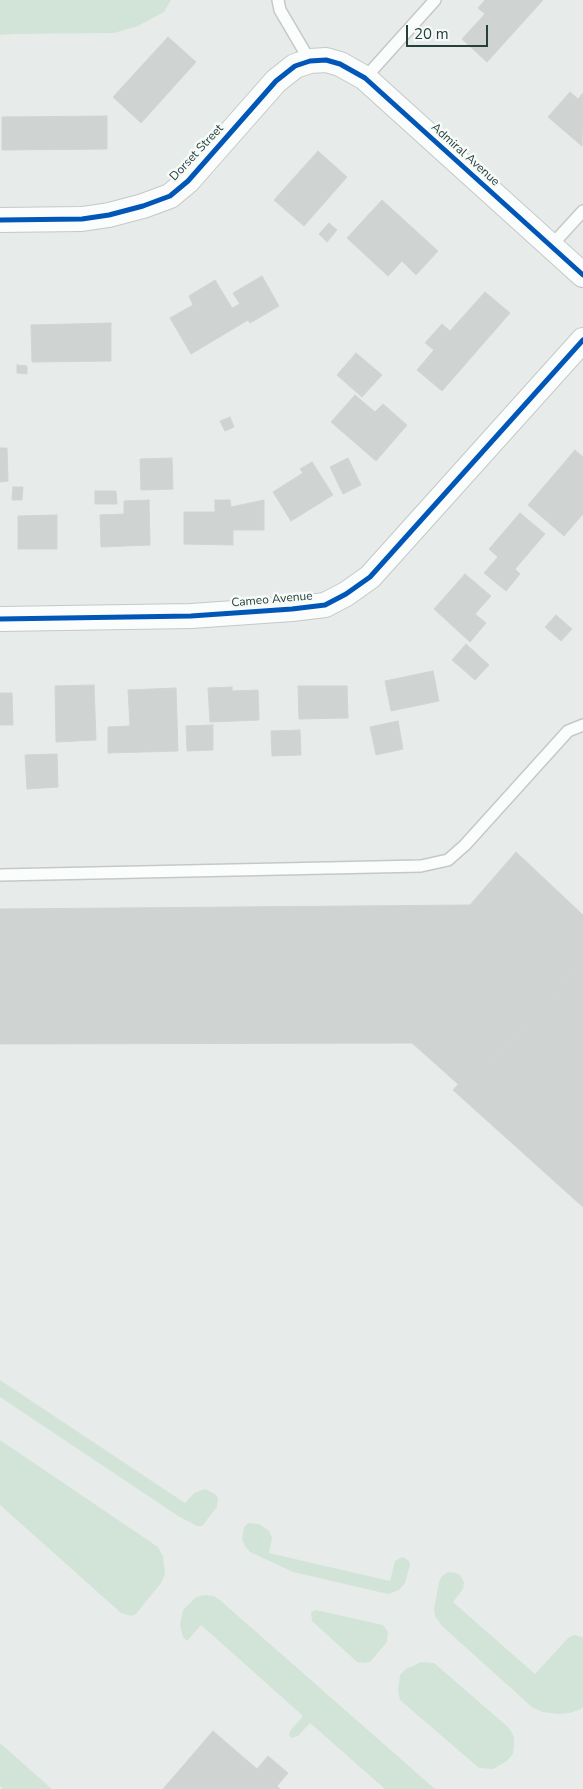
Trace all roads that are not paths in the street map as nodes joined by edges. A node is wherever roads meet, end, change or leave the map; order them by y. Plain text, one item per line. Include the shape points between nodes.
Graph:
1 (278, 0) edge
2 (435, 0) edge
3 (318, 60) junction
4 (364, 78) junction
5 (583, 212) edge
6 (0, 220) edge
7 (551, 246) junction
8 (583, 276) edge
9 (583, 340) edge
10 (0, 619) edge
11 (583, 725) edge
12 (0, 875) edge

1 - 3 lane via 280,10
2 - 4 lane
3 - 4 street, Admiral Avenue via 340,64
3 - 6 street, Dorset Street via 294,66 276,81 188,181 170,196 144,206 82,219
4 - 7 street, Admiral Avenue
5 - 7 lane
7 - 8 street, Admiral Avenue
9 - 10 street, Cameo Avenue via 370,576 346,594 325,604 292,609 191,616
11 - 12 lane via 568,731 448,860 421,866

